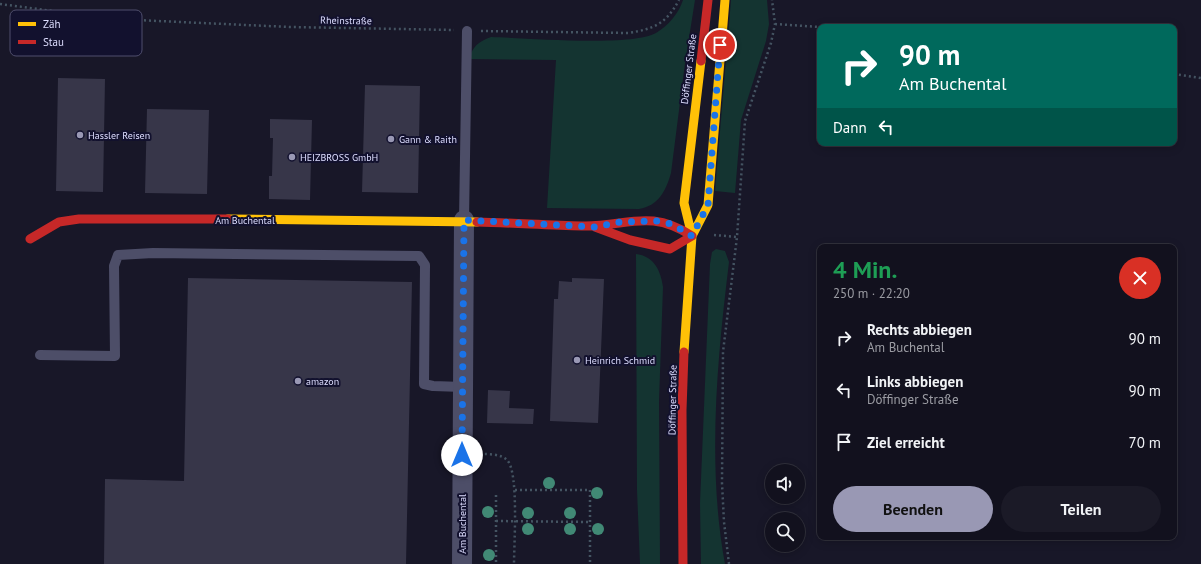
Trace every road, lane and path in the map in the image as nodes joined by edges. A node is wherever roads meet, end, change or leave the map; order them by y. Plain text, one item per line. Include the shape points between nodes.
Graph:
1 (679, 0) edge
2 (708, 0) edge
3 (725, 0) edge
4 (772, 0) edge
5 (0, 4) edge
6 (46, 10) edge
7 (142, 20) edge
8 (775, 24) junction
9 (817, 27) edge
10 (467, 31) junction
11 (1177, 74) edge
12 (1201, 78) edge
13 (464, 220) junction
14 (595, 227) junction
15 (692, 236) junction
16 (30, 240) dead end
17 (40, 355) dead end
18 (463, 387) junction
19 (462, 455) junction
20 (514, 490) junction
21 (496, 494) dead end
22 (496, 521) junction
23 (514, 521) junction
24 (590, 522) junction
25 (462, 564) edge
26 (496, 564) edge
27 (514, 564) edge
28 (590, 564) edge
29 (683, 564) edge
30 (729, 564) edge

1 - 10 path, Rheinstraße via 672,13 657,26 628,33
2 - 15 main road, Döffinger Straße via 684,203
3 - 15 main road, Döffinger Straße via 708,205
4 - 8 path
5 - 6 path, Rheinstraße
7 - 10 path, Rheinstraße
8 - 9 path
8 - 30 path via 745,121 737,237 723,352 722,483
10 - 13 lane
11 - 12 path
13 - 14 main road, Am Buchental
13 - 16 main road, Am Buchental via 79,219 59,222
13 - 18 street, Am Buchental
14 - 15 main road, Am Buchental via 620,222 657,221 672,224
14 - 15 main road, Am Buchental via 630,240 670,249
15 - 29 main road, Döffinger Straße via 684,332 682,402
17 - 18 lane via 116,356 114,266 118,255 153,253 419,256 424,265 424,384
18 - 19 street, Am Buchental
19 - 20 path via 482,454 499,456 506,460 512,466
19 - 25 street, Am Buchental
20 - 23 path
20 - 24 path via 590,490
21 - 22 path
22 - 23 path
22 - 26 path
23 - 24 path
23 - 27 path
24 - 28 path

